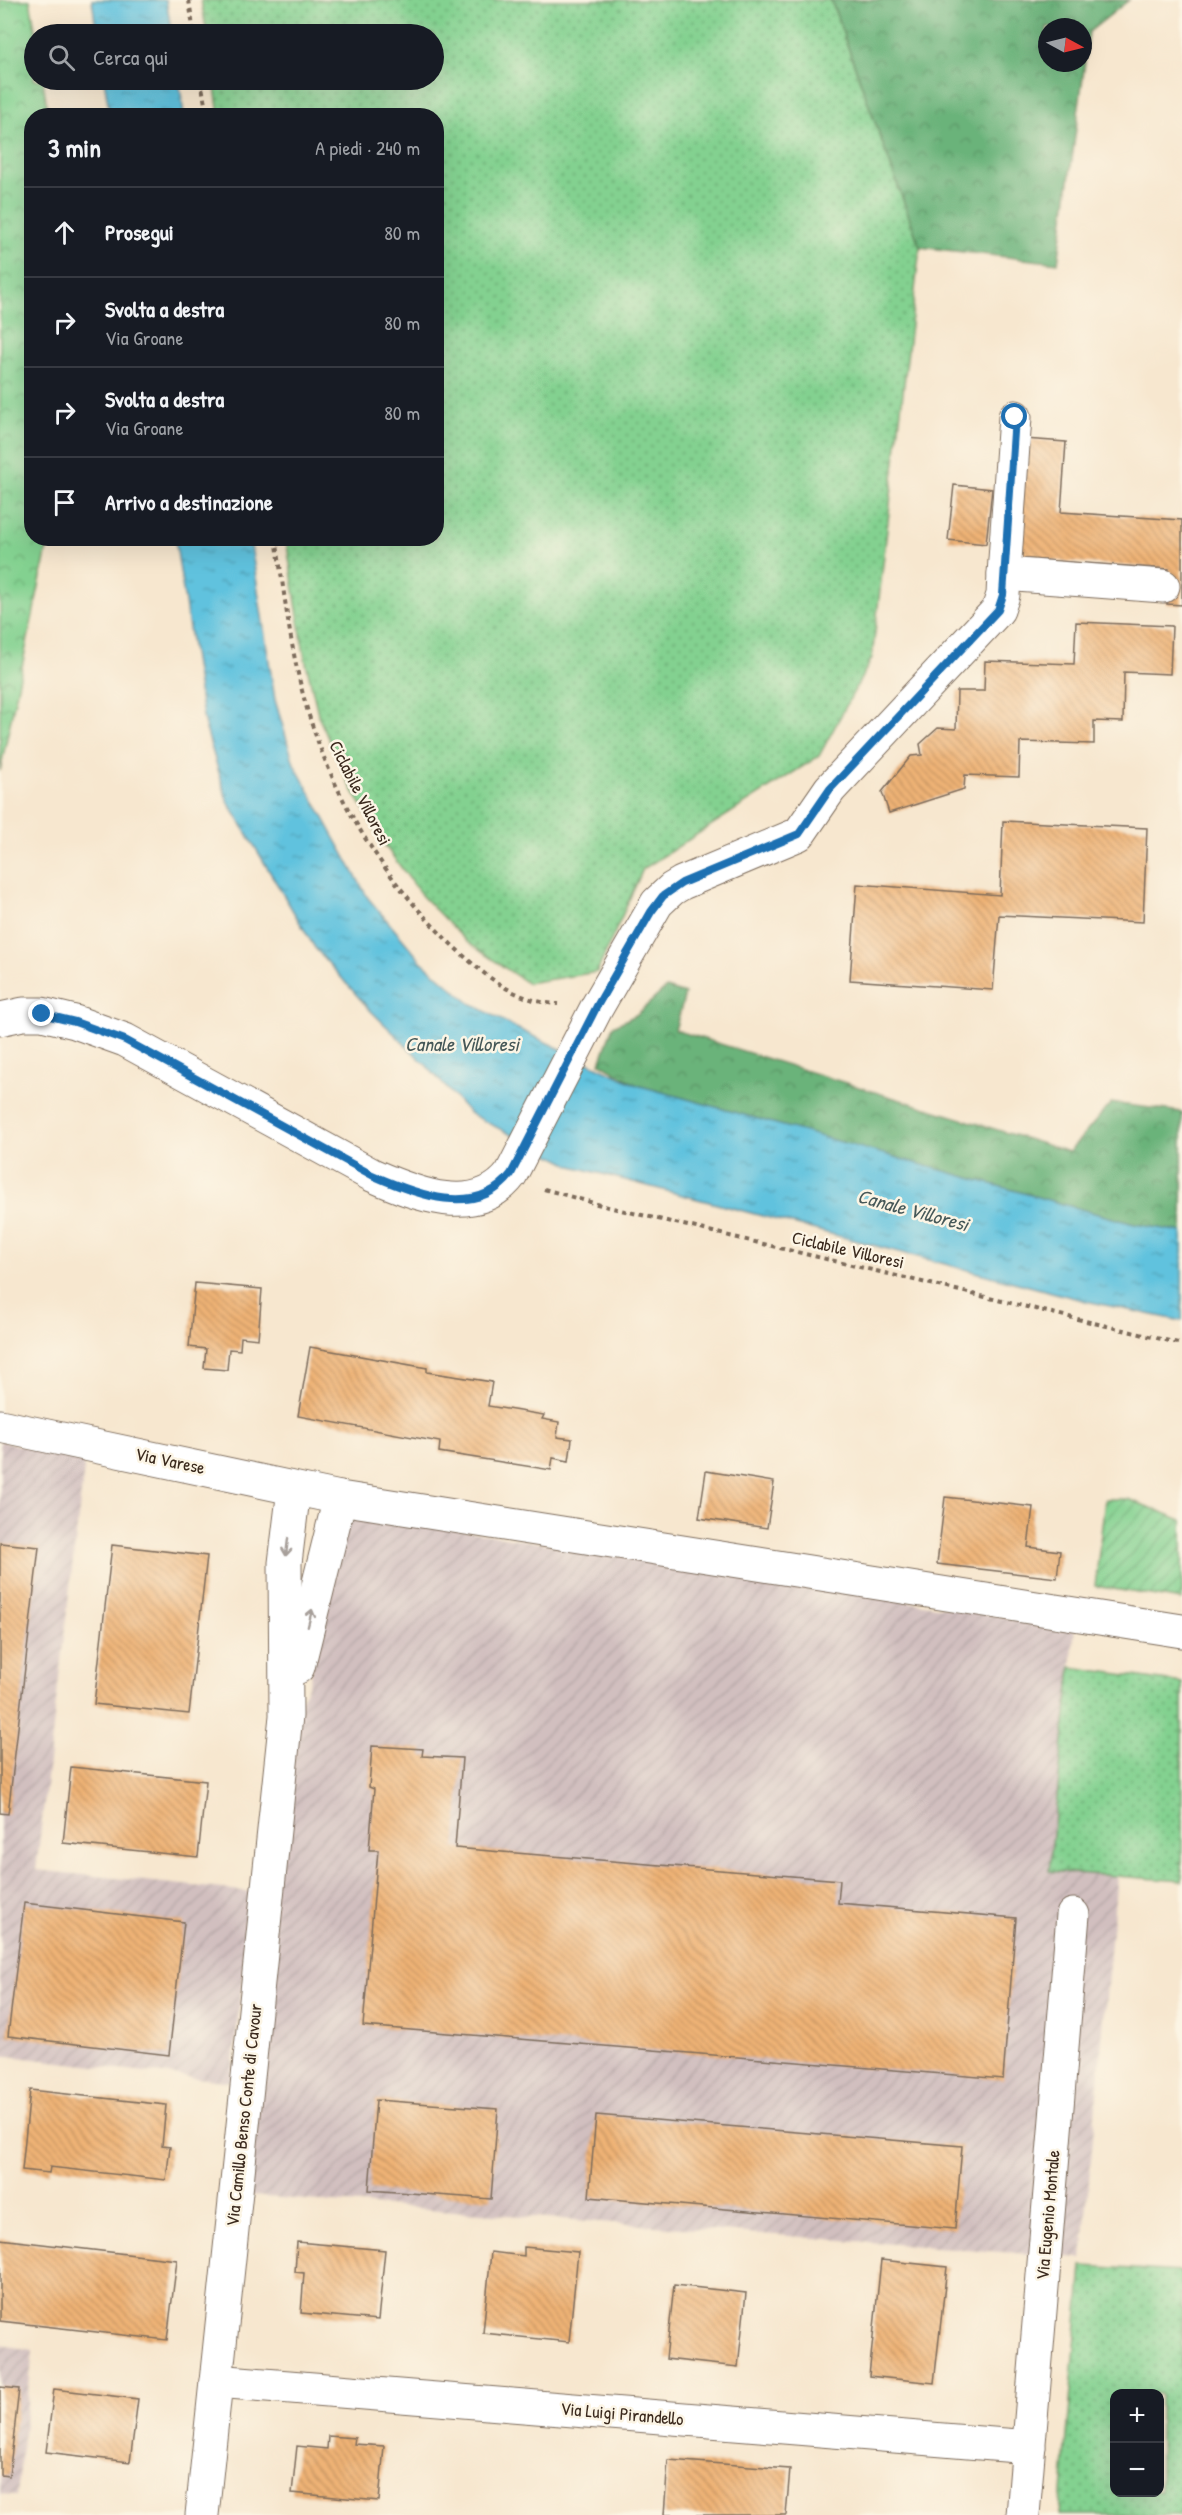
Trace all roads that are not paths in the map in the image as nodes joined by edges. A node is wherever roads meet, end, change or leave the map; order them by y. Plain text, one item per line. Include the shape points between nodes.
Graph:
1 (1015, 417) dead end
2 (1004, 574) junction
3 (1162, 586) dead end
4 (0, 1019) edge
5 (0, 1426) edge
6 (294, 1489) junction
7 (340, 1498) junction
8 (1182, 1631) edge
9 (286, 1716) junction
10 (1073, 1915) dead end
11 (216, 2381) junction
12 (1029, 2447) junction
13 (202, 2515) edge
14 (1023, 2515) edge

1 - 2 street
2 - 3 street
2 - 4 street via 998,610 830,789 799,834 682,883 663,896 591,1018 515,1167 503,1184 480,1198 447,1198 418,1192 372,1175 125,1040 42,1014
5 - 6 street, Via Varese
6 - 7 street, Via Varese
6 -> 9 street, Via Camillo Benso Conte di Cavour via 285,1563
7 - 8 street, Via Varese
9 -> 7 street, Via Camillo Benso Conte di Cavour
9 - 11 street, Via Camillo Benso Conte di Cavour
10 - 12 street, Via Eugenio Montale
11 - 12 street, Via Luigi Pirandello
11 - 13 street, Via Camillo Benso Conte di Cavour
12 - 14 street, Via Eugenio Montale

